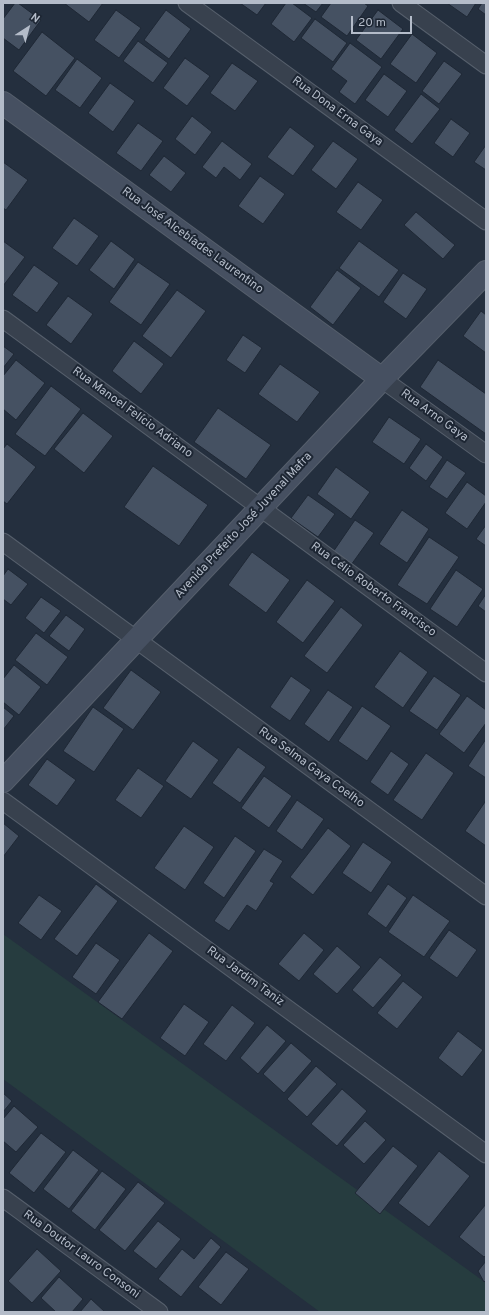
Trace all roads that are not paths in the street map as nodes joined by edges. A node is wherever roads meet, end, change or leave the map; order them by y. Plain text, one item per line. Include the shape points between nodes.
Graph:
1 (187, 3) edge
2 (401, 3) edge
3 (486, 65) edge
4 (3, 103) edge
5 (486, 221) edge
6 (486, 272) edge
7 (3, 319) edge
8 (382, 379) junction
9 (486, 454) edge
10 (260, 508) junction
11 (3, 542) edge
12 (136, 640) junction
13 (486, 673) edge
14 (3, 781) edge
15 (3, 801) edge
16 (486, 896) edge
17 (486, 1154) edge
18 (3, 1198) edge
19 (159, 1312) edge

1 - 5 street, Rua Dona Erna Gaya
2 - 3 street
4 - 8 main road, Rua José Alcebíades Laurentino
6 - 8 main road, Avenida Prefeito José Juvenal Mafra
7 - 10 street, Rua Manoel Felício Adriano
8 - 9 street, Rua Arno Gaya
8 - 10 main road, Avenida Prefeito José Juvenal Mafra
10 - 12 main road, Avenida Prefeito José Juvenal Mafra
10 - 13 street, Rua Célio Roberto Francisco
11 - 12 street, Rua Selma Gaya Coelho
12 - 14 main road, Avenida Prefeito José Juvenal Mafra
12 - 16 street, Rua Selma Gaya Coelho
15 - 17 street, Rua Jardim Taniz
18 - 19 street, Rua Doutor Lauro Consoni

